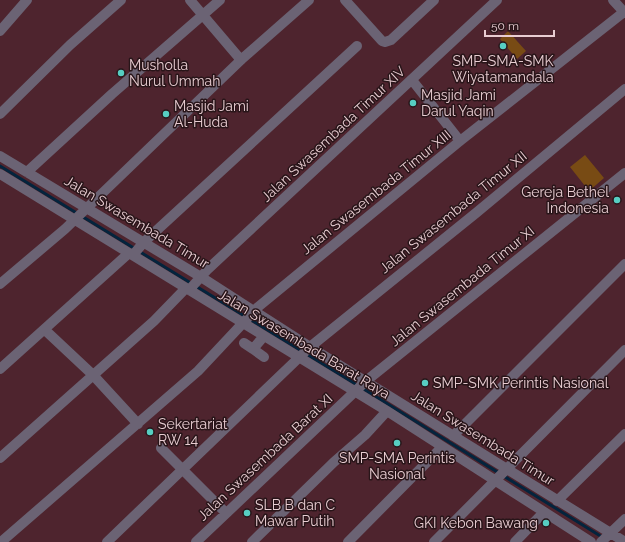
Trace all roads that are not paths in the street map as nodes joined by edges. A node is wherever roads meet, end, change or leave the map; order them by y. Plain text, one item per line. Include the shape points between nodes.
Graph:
1 (27, 0) edge
2 (121, 0) edge
3 (190, 0) edge
4 (220, 0) edge
5 (309, 0) edge
6 (345, 0) edge
7 (434, 0) edge
8 (497, 0) edge
9 (613, 0) edge
10 (625, 12) edge
11 (203, 15) junction
12 (0, 31) edge
13 (357, 46) dead end
14 (241, 60) junction
15 (412, 80) junction
16 (625, 89) edge
17 (0, 114) edge
18 (460, 141) junction
19 (0, 156) edge
20 (27, 172) junction
21 (625, 173) edge
22 (1, 177) edge
23 (80, 214) junction
24 (144, 243) junction
25 (132, 254) junction
26 (625, 264) edge
27 (200, 278) junction
28 (0, 284) edge
29 (188, 289) junction
30 (248, 317) junction
31 (45, 330) junction
32 (264, 336) junction
33 (244, 343) dead end
34 (309, 348) junction
35 (253, 349) junction
36 (625, 350) edge
37 (264, 357) dead end
38 (300, 357) junction
39 (0, 368) edge
40 (93, 375) junction
41 (360, 386) junction
42 (387, 411) junction
43 (138, 424) junction
44 (625, 434) edge
45 (453, 436) junction
46 (442, 447) junction
47 (161, 448) dead end
48 (0, 458) edge
49 (184, 469) junction
50 (505, 469) junction
51 (496, 479) junction
52 (557, 501) junction
53 (225, 512) junction
54 (544, 512) junction
55 (625, 519) edge
56 (610, 533) junction
57 (0, 542) edge
58 (106, 542) edge
59 (196, 542) edge
60 (252, 542) edge
61 (348, 542) edge
62 (434, 542) edge
63 (515, 542) edge
64 (591, 542) edge
65 (601, 542) edge
66 (625, 542) edge

1 - 12 street
2 - 17 street via 70,45
3 - 11 street
4 - 11 street
5 - 14 street
6 - 7 street via 382,41 386,42
8 - 15 street, Jalan Swasembada Timur XIV
9 - 10 street
10 - 18 street, Jalan Swasembada Timur XIII
11 - 14 street
11 - 20 street
13 - 24 street
14 - 23 street
15 - 18 street
15 - 27 street, Jalan Swasembada Timur XIV
16 - 34 street, Jalan Swasembada Timur XII
18 - 30 street, Jalan Swasembada Timur XIII
19 - 20 street, Jalan Swasembada Timur
20 - 23 street, Jalan Swasembada Timur
21 - 41 street, Jalan Swasembada Timur XI
22 - 23 street, Jalan Swasembada Barat Raya
23 - 24 street, Jalan Swasembada Timur
23 - 25 street, Jalan Swasembada Barat Raya
23 - 28 street
24 - 25 street
24 - 27 street, Jalan Swasembada Timur
25 - 29 street, Jalan Swasembada Barat Raya
25 - 31 street
26 - 45 street
27 - 29 street, Jalan Swasembada Timur XIV
27 - 30 street, Jalan Swasembada Timur
29 - 30 street, Jalan Swasembada Barat Raya
29 - 40 street, Jalan Swasembada Timur XIV
30 - 32 street, Jalan Swasembada Barat Raya
30 - 34 street, Jalan Swasembada Timur
30 - 43 street, Jalan Swasembada Timur XIII via 202,368
31 - 39 street
31 - 40 street
32 - 35 street
32 - 38 street, Jalan Swasembada Barat Raya
33 - 35 street
34 - 38 street, Jalan Swasembada Timur XII
34 - 41 street, Jalan Swasembada Timur
35 - 37 street
36 - 50 street
38 - 41 street, Jalan Swasembada Barat Raya
38 - 49 street, Jalan Swasembada Timur XII
40 - 43 street
40 - 48 street, Jalan Swasembada Timur XIV
41 - 42 street, Jalan Swasembada Barat Raya
41 - 45 street, Jalan Swasembada Timur
41 - 53 street, Jalan Swasembada Barat XI
42 - 46 street, Jalan Swasembada Barat Raya
42 - 60 street
43 - 57 street, Jalan Swasembada Timur XIII
44 - 52 street
45 - 50 street, Jalan Swasembada Timur
46 - 51 street, Jalan Swasembada Barat Raya
46 - 61 street
47 - 49 street
49 - 53 street
49 - 58 street, Jalan Swasembada Timur XII
50 - 51 street
50 - 52 street, Jalan Swasembada Timur
51 - 54 street, Jalan Swasembada Barat Raya
51 - 62 street
52 - 56 street, Jalan Swasembada Timur
53 - 59 street, Jalan Swasembada Barat XI
54 - 63 street
54 - 64 street, Jalan Swasembada Barat Raya
55 - 56 street
56 - 65 street
56 - 66 street, Jalan Swasembada Timur

